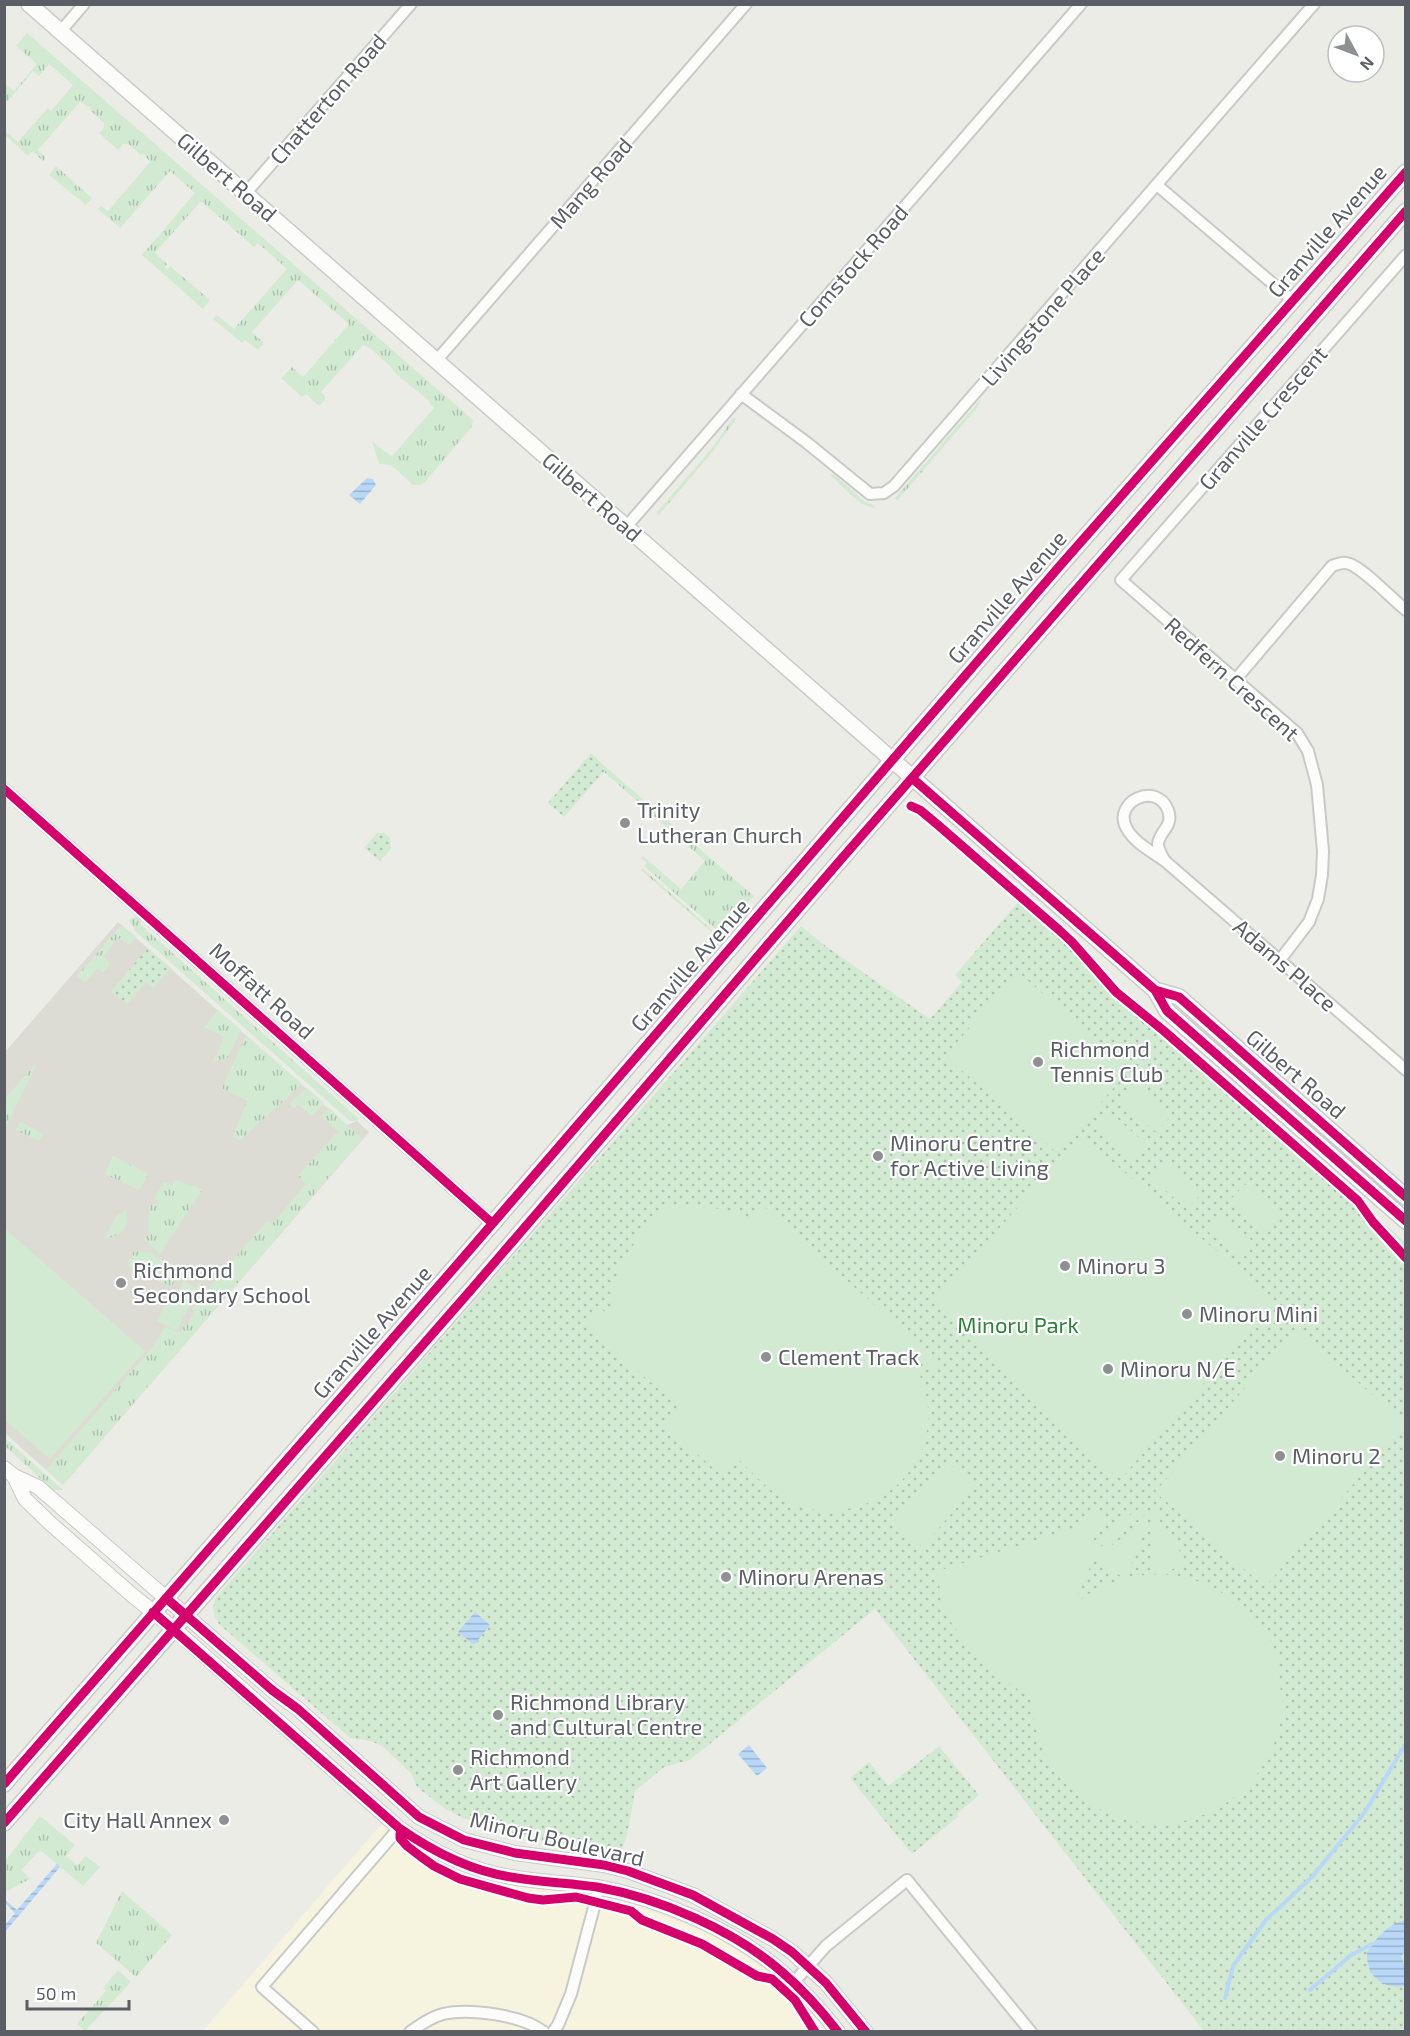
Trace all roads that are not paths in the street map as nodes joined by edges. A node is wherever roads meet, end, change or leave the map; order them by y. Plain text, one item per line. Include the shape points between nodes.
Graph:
1 (29, 4) edge
2 (84, 4) edge
3 (411, 4) edge
4 (746, 4) edge
5 (1081, 4) edge
6 (1314, 4) edge
7 (60, 32) junction
8 (1406, 172) edge
9 (1158, 186) junction
10 (245, 194) junction
11 (1406, 211) edge
12 (1406, 255) edge
13 (1292, 300) junction
14 (436, 361) junction
15 (741, 394) junction
16 (627, 527) junction
17 (1121, 580) joint
18 (1406, 610) edge
19 (1236, 679) junction
20 (892, 761) junction
21 (912, 778) junction
22 (4, 789) edge
23 (1165, 861) junction
24 (1280, 960) junction
25 (1155, 990) junction
26 (1406, 1070) edge
27 (1406, 1197) edge
28 (1406, 1221) edge
29 (492, 1223) junction
30 (9, 1472) edge
31 (166, 1598) junction
32 (153, 1612) junction
33 (185, 1615) junction
34 (173, 1628) junction
35 (4, 1784) edge
36 (4, 1823) edge
37 (399, 1828) junction
38 (599, 1888) junction
39 (808, 1966) junction
40 (794, 1982) junction
41 (312, 2031) edge
42 (410, 2031) edge
43 (544, 2031) edge
44 (553, 2031) edge
45 (838, 2031) edge
46 (866, 2031) edge
47 (1031, 2031) edge

1 - 7 main road, Gilbert Road
2 - 7 street
3 - 10 street, Chatterton Road
4 - 14 street, Mang Road
5 - 15 street, Comstock Road
6 - 9 street, Livingstone Place
7 - 10 main road, Gilbert Road
8 - 13 main road, Granville Avenue
9 - 13 street
9 - 15 street, Livingstone Place via 884,493 870,494
10 - 14 main road, Gilbert Road
11 - 21 main road, Granville Avenue
12 - 17 street, Granville Crescent
13 - 20 main road, Granville Avenue
14 - 16 main road, Gilbert Road
15 - 16 street, Comstock Road
16 - 20 main road, Gilbert Road
17 - 19 street, Redfern Crescent
18 - 19 street via 1350,564 1332,566
19 - 24 street, Redfern Crescent via 1297,733 1308,751 1317,785 1323,851 1318,899 1309,922
20 - 21 main road, Gilbert Road
20 - 29 main road, Granville Avenue
21 - 25 main road, Gilbert Road
21 - 33 main road, Granville Avenue
22 - 29 street, Moffatt Road
23 - 23 street, Adams Place via 1158,845 1168,825 1168,811 1153,796 1139,796 1125,811 1125,825 1132,836
23 - 24 street, Adams Place
24 - 26 street, Adams Place
25 - 27 main road, Gilbert Road via 1179,997
25 - 28 main road, Gilbert Road via 1167,1011
29 - 31 main road, Granville Avenue
30 - 31 street, Minoru Boulevard via 38,1487
30 - 32 street, Minoru Boulevard via 25,1499
31 - 32 main road, Granville Avenue
31 - 33 street, Minoru Boulevard
32 - 34 street, Minoru Boulevard
32 - 35 main road, Granville Avenue
33 - 34 main road, Granville Avenue
33 - 39 street, Minoru Boulevard via 419,1817 464,1840 515,1853 604,1865 684,1892 773,1939
34 - 36 main road, Granville Avenue
34 - 37 street, Minoru Boulevard
37 - 38 street, Minoru Boulevard via 469,1865 509,1877
37 - 41 street via 262,1987
38 - 40 street, Minoru Boulevard via 654,1901 717,1929
38 - 44 street via 572,1994
39 - 40 street
39 - 46 street, Minoru Boulevard
39 - 47 street via 826,1946 907,1880
40 - 45 street, Minoru Boulevard
42 - 43 street via 443,2014 474,2012 502,2015

